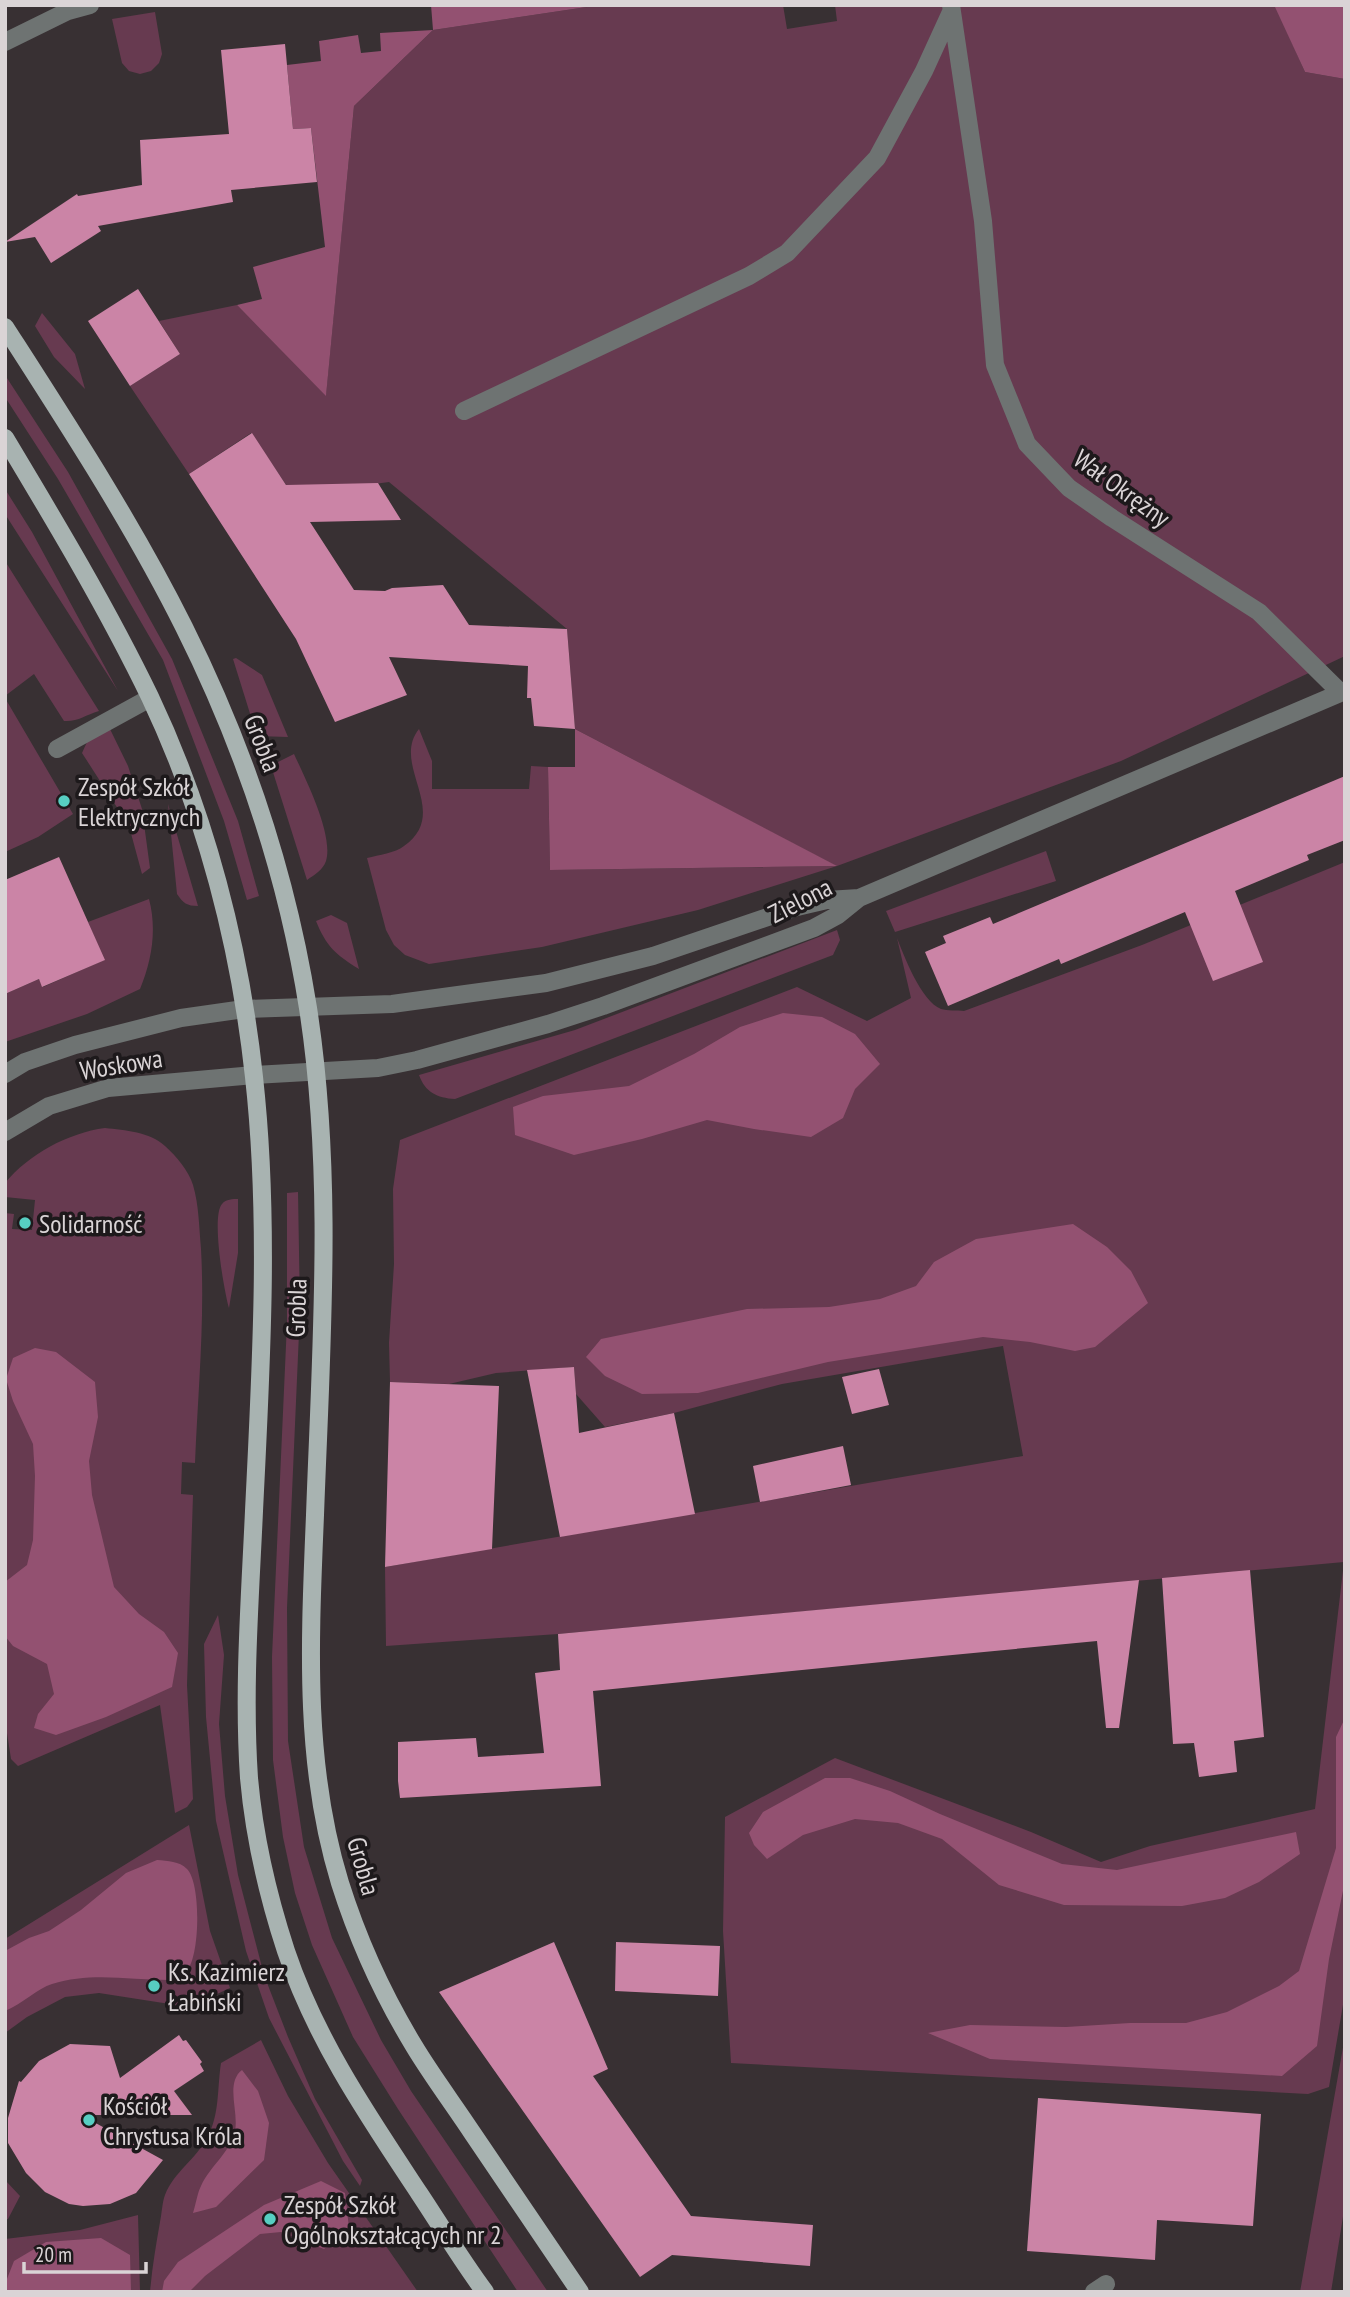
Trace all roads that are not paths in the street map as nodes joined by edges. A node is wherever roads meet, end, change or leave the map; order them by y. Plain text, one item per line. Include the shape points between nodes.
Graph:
1 (90, 5) edge
2 (951, 8) edge
3 (5, 42) edge
4 (5, 327) edge
5 (464, 411) dead end
6 (5, 438) edge
7 (1343, 692) edge
8 (150, 698) junction
9 (57, 749) dead end
10 (859, 898) junction
11 (307, 1006) junction
12 (244, 1009) junction
13 (316, 1071) junction
14 (5, 1074) edge
15 (254, 1074) junction
16 (5, 1132) edge
17 (459, 2252) junction
18 (471, 2292) edge
19 (485, 2292) edge
20 (580, 2292) edge

1 - 3 street
2 - 5 street via 924,71 877,158 787,253 749,276
2 - 7 street, Wał Okrężny via 983,221 995,365 1027,444 1069,488 1259,612
4 - 11 main road, Grobla via 125,520 185,628 214,692 243,760 271,847
6 - 8 main road, Grobla via 100,600
7 - 10 street, Zielona
8 - 9 street
8 - 12 main road, Grobla via 185,782 216,880
10 - 11 street, Woskowa via 797,907 653,956 546,983 392,1004
10 - 13 street, Zielona via 814,928 548,1024 402,1064
11 - 12 street, Woskowa
11 - 13 main road, Grobla
12 - 14 street, Woskowa via 181,1018 75,1045
12 - 15 main road, Grobla
13 - 15 street, Zielona
13 - 20 main road, Grobla via 324,1285 309,1664 316,1769 329,1846 360,1939 414,2046
15 - 16 street, Woskowa via 108,1088 49,1106
15 - 17 main road, Grobla via 263,1243 247,1700 258,1839 286,1952 334,2061
17 - 18 main road
17 - 19 main road, Grobla

